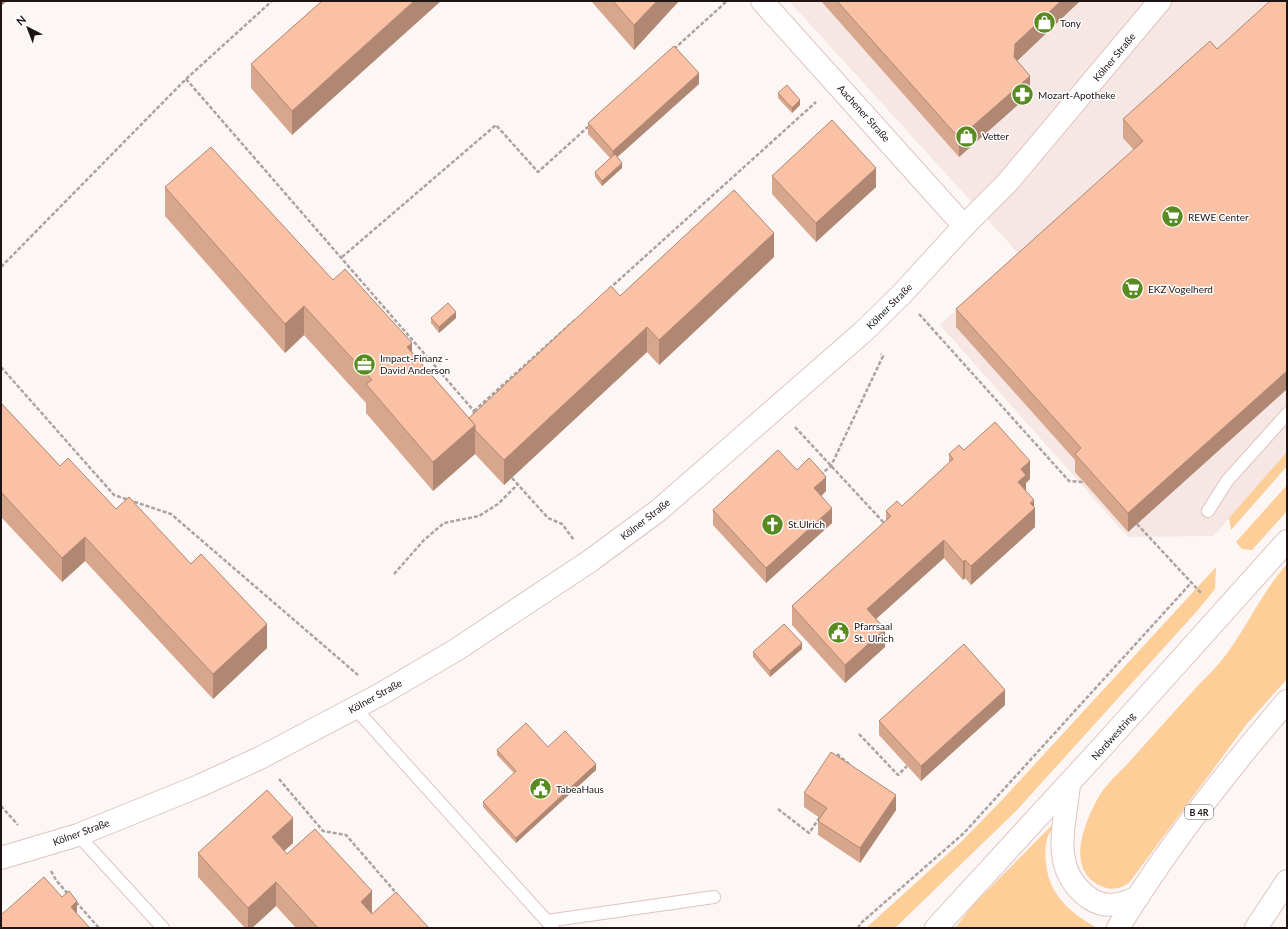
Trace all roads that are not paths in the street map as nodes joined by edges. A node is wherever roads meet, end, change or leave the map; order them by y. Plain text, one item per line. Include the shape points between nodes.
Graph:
1 (762, 1) edge
2 (1160, 1) edge
3 (964, 226) junction
4 (1287, 414) edge
5 (1208, 511) dead end
6 (1287, 541) edge
7 (1287, 701) edge
8 (354, 707) junction
9 (1069, 784) junction
10 (78, 835) junction
11 (1, 858) edge
12 (1287, 881) edge
13 (714, 896) dead end
14 (1138, 897) junction
15 (550, 924) edge
16 (163, 928) edge
17 (936, 928) edge
18 (1118, 928) edge
19 (1256, 928) edge

1 - 3 street, Aachener Straße
2 - 3 street, Kölner Straße via 1008,183
3 - 8 street, Kölner Straße via 864,332 659,510 590,561 456,650
4 - 5 lane via 1227,481
6 - 9 street, Nordwestring
7 - 14 street, B 4R via 1225,777
8 - 10 street, Kölner Straße via 260,758 199,786
8 - 15 lane
9 - 14 street via 1062,856 1069,879 1079,890 1102,905 1118,906
9 - 17 street, Nordwestring
10 - 11 street, Kölner Straße
10 - 16 lane
12 - 19 street
13 - 15 lane
14 - 18 street, B 4R

